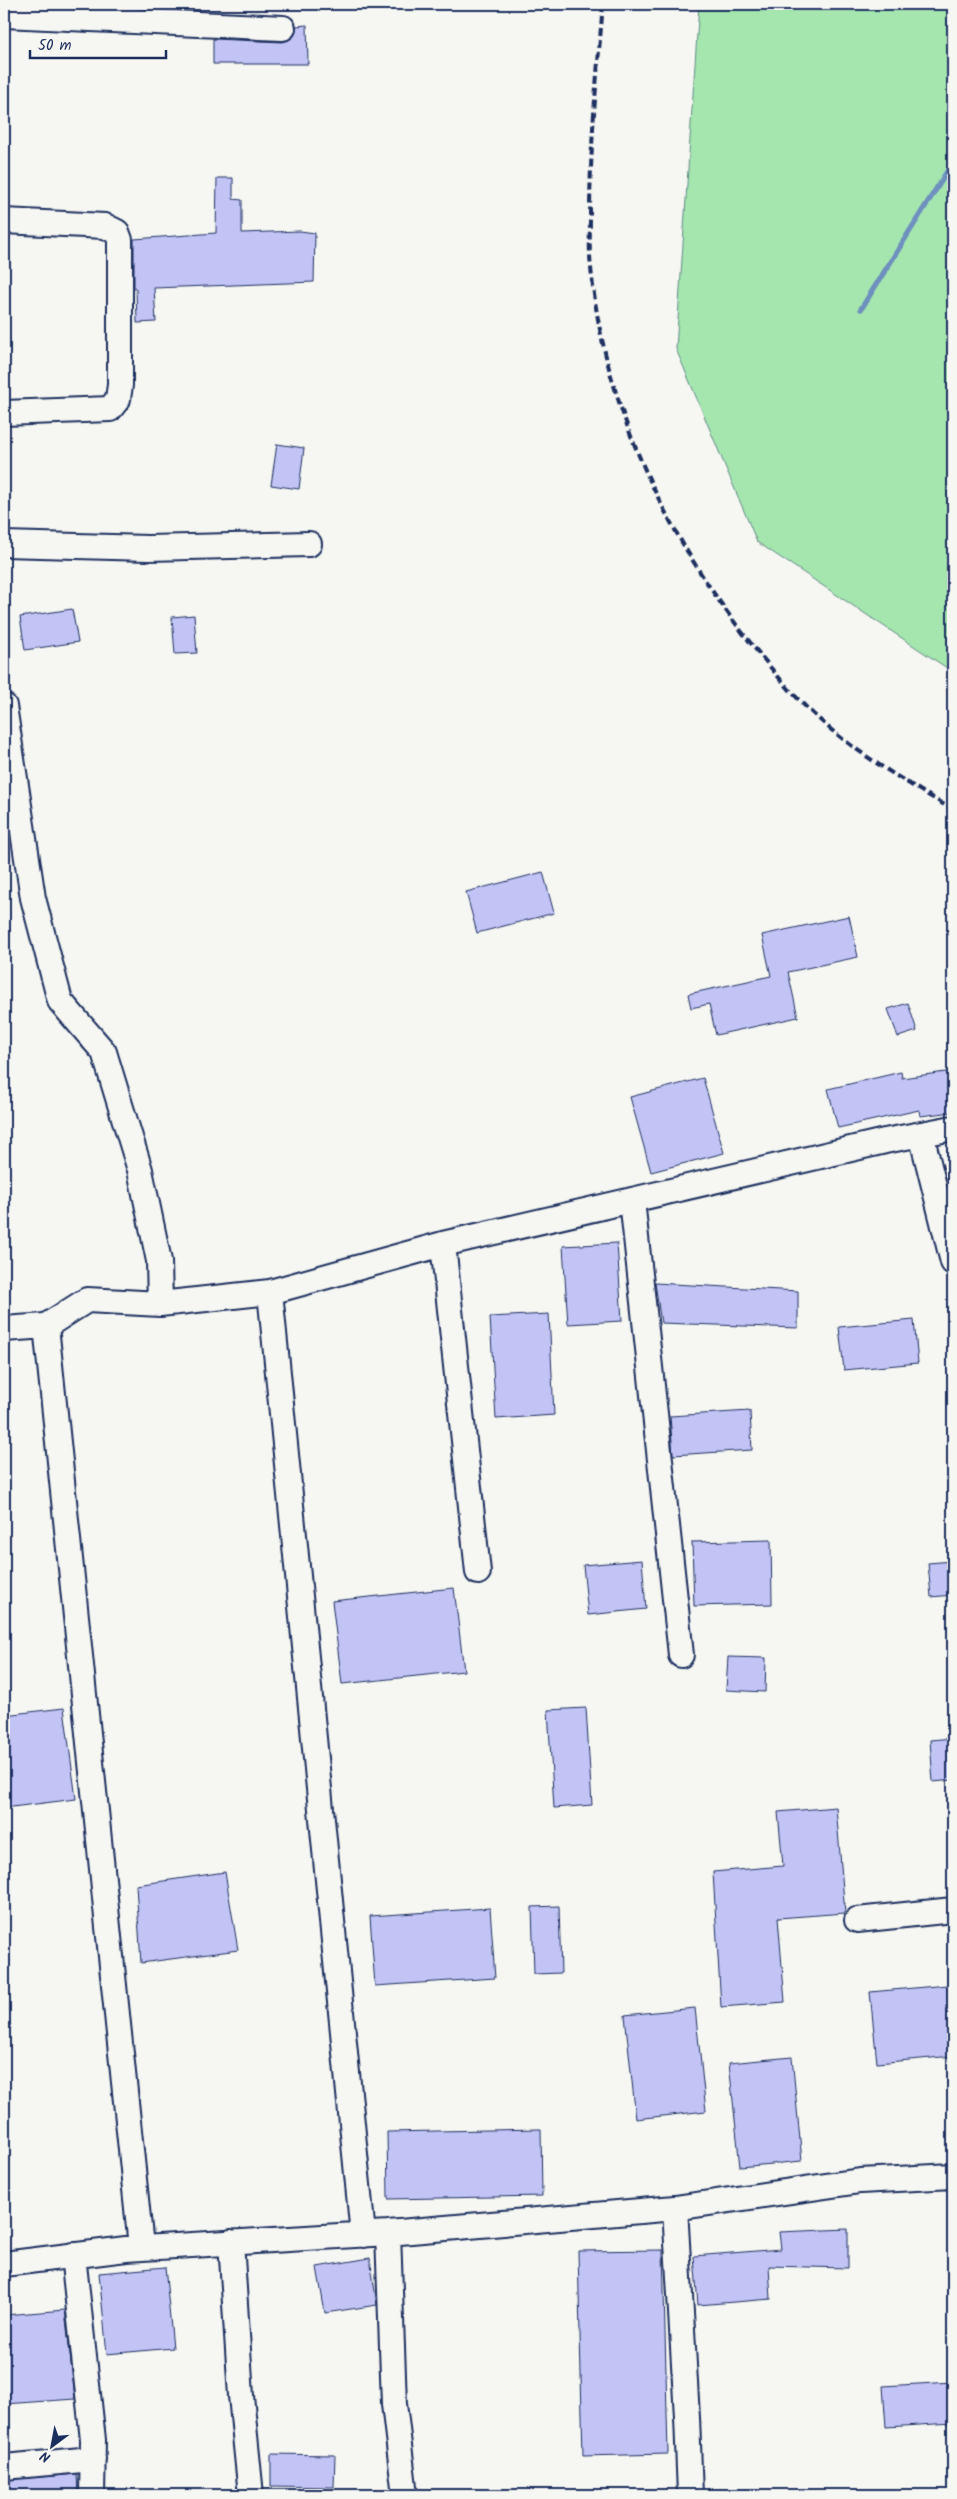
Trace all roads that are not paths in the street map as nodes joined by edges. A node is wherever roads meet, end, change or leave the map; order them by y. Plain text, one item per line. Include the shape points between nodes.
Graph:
1 (4, 15) edge
2 (283, 28) dead end
3 (4, 221) edge
4 (4, 413) edge
5 (4, 544) edge
6 (309, 544) dead end
7 (4, 706) edge
8 (953, 1128) edge
9 (921, 1134) junction
10 (632, 1200) junction
11 (443, 1244) junction
12 (953, 1262) edge
13 (270, 1292) junction
14 (160, 1304) junction
15 (46, 1326) junction
16 (4, 1329) edge
17 (478, 1572) dead end
18 (681, 1655) dead end
19 (953, 1910) edge
20 (858, 1920) dead end
21 (953, 2176) edge
22 (675, 2208) junction
23 (388, 2233) junction
24 (363, 2234) junction
25 (230, 2242) junction
26 (141, 2248) junction
27 (73, 2255) junction
28 (4, 2264) edge
29 (93, 2459) junction
30 (4, 2468) edge
31 (92, 2495) edge
32 (251, 2495) edge
33 (405, 2495) edge
34 (690, 2495) edge

1 - 2 street
3 - 4 street via 105,226 117,232 120,259 118,399 110,409
5 - 6 street via 148,548
7 - 14 street via 35,907 60,1001 104,1052 107,1061 140,1170 159,1261
8 - 9 street
9 - 10 street
9 - 12 street
10 - 11 street
10 - 18 street
11 - 13 street
11 - 17 street
13 - 14 street
13 - 24 street
14 - 15 street via 87,1300
15 - 16 street
15 - 26 street via 102,1899
19 - 20 street
21 - 22 street via 860,2181
22 - 23 street
22 - 34 street
23 - 24 street
23 - 33 street via 394,2404
24 - 25 street
25 - 26 street
25 - 32 street
26 - 27 street
27 - 28 street
27 - 29 street
29 - 30 street
29 - 31 street

